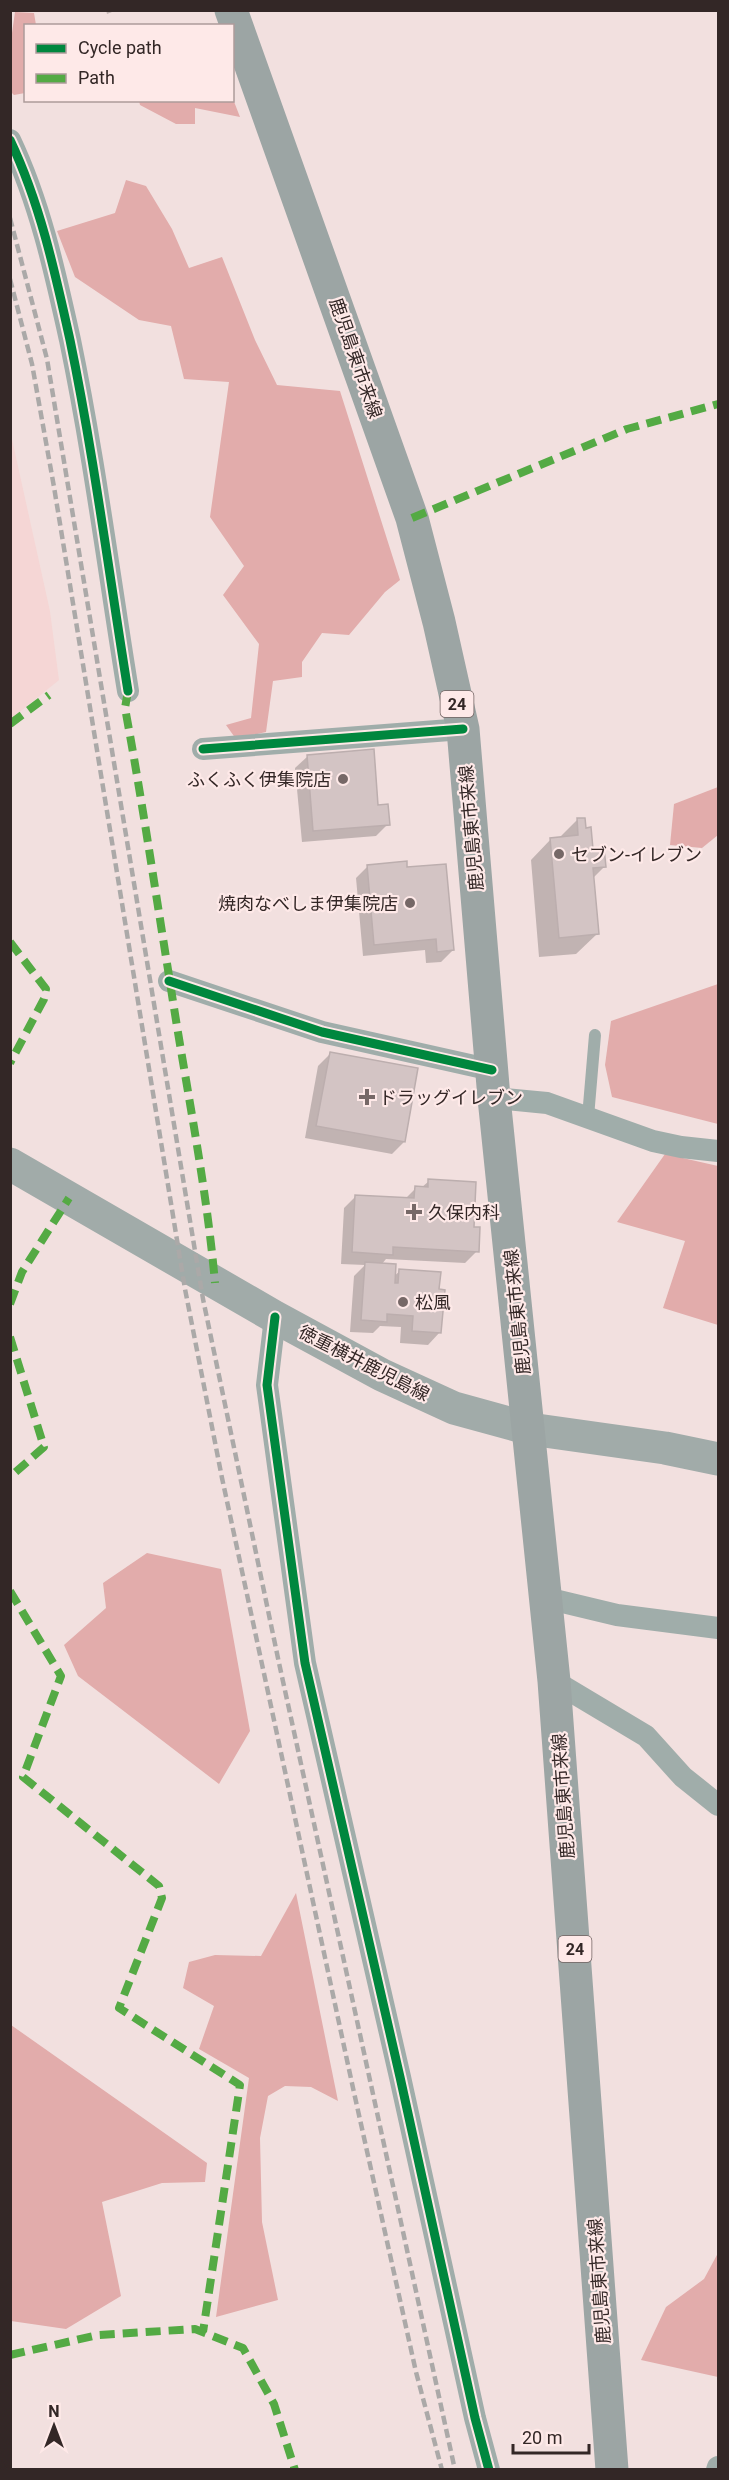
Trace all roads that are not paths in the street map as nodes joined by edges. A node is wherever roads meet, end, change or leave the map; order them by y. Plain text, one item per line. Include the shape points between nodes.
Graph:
1 (231, 10) edge
2 (10, 140) edge
3 (128, 691) dead end
4 (463, 729) junction
5 (203, 749) dead end
6 (170, 981) dead end
7 (595, 1035) dead end
8 (493, 1084) junction
9 (588, 1117) junction
10 (718, 1151) edge
11 (10, 1164) edge
12 (275, 1317) junction
13 (530, 1429) junction
14 (718, 1459) edge
15 (546, 1598) junction
16 (718, 1628) edge
17 (554, 1681) junction
18 (718, 1805) edge
19 (489, 2469) edge
20 (612, 2469) edge

1 - 4 main road, 鹿児島東市来線 / 24 via 412,518
2 - 3 street via 28,178 57,277 82,397
4 - 5 street
4 - 8 main road, 鹿児島東市来線 / 24
6 - 8 street
7 - 9 lane
8 - 9 street
8 - 13 main road, 鹿児島東市来線 / 24
9 - 10 street via 653,1141
11 - 12 main road, 徳重横井鹿児島線
12 - 13 main road, 徳重横井鹿児島線 via 382,1375 454,1408
12 - 19 street via 267,1385 305,1663
13 - 14 main road, 徳重横井鹿児島線
13 - 15 main road, 鹿児島東市来線 / 24
15 - 16 street via 617,1615
15 - 17 main road, 鹿児島東市来線 / 24
17 - 18 street via 646,1736 683,1776
17 - 20 main road, 鹿児島東市来線 / 24

